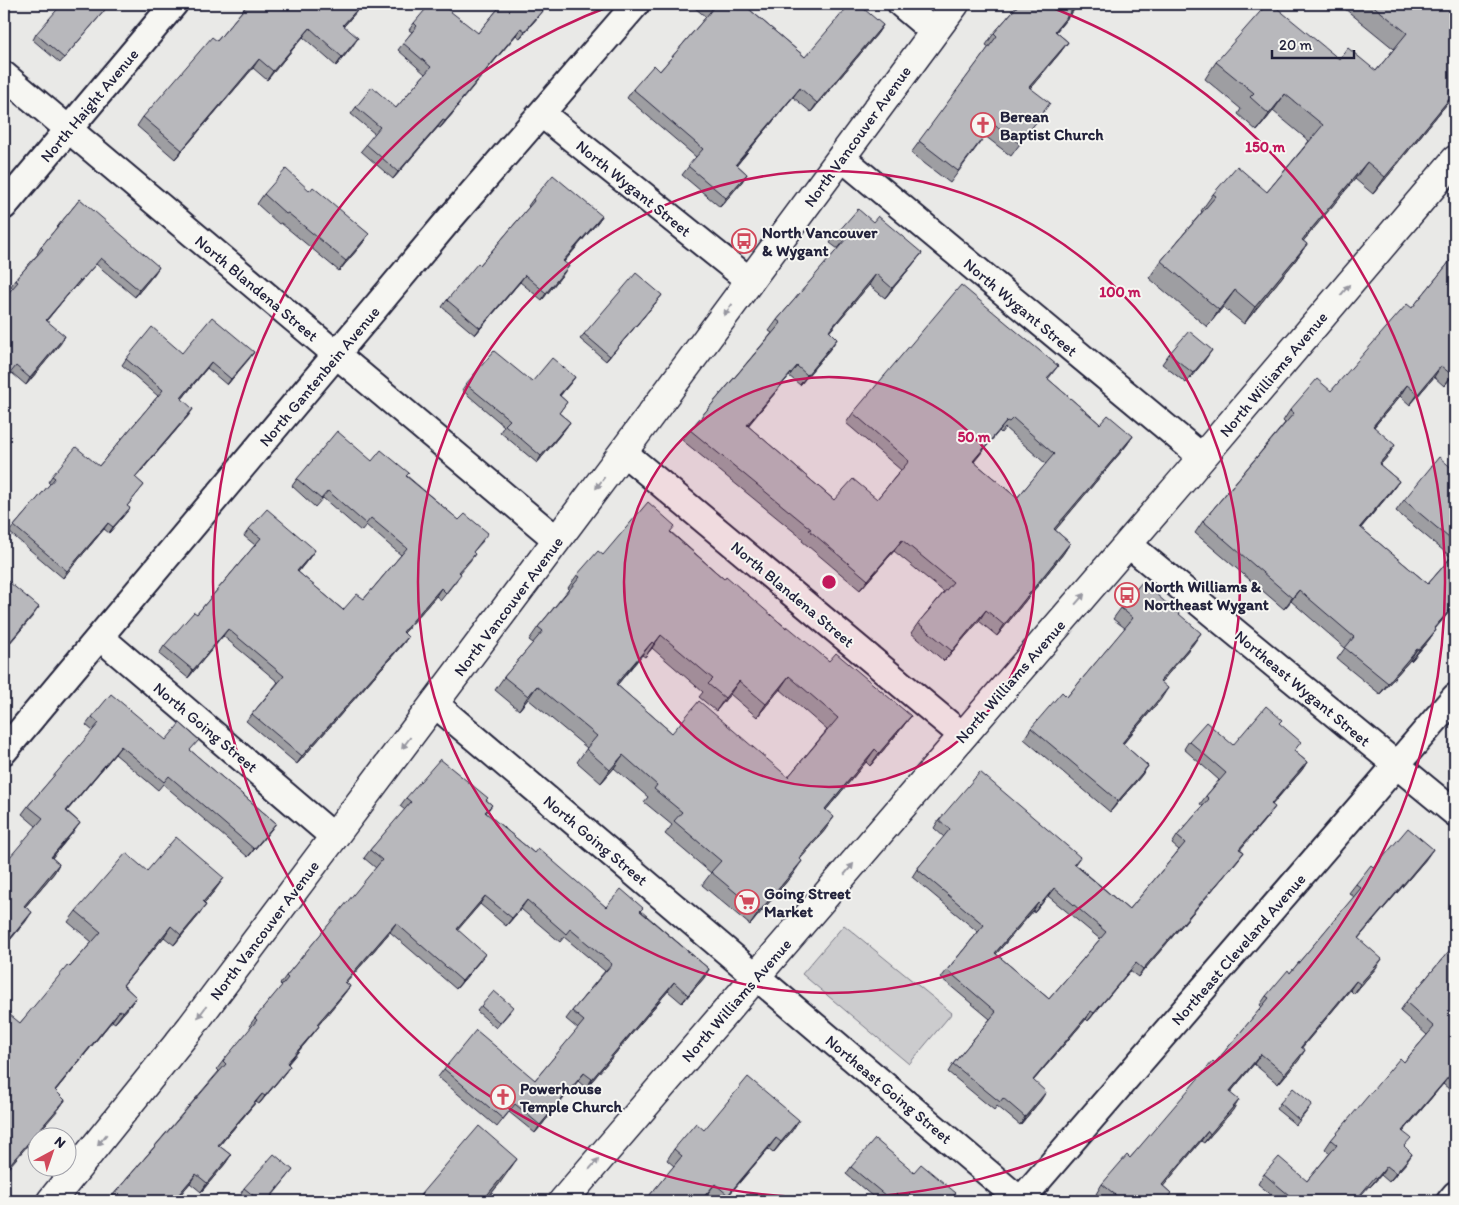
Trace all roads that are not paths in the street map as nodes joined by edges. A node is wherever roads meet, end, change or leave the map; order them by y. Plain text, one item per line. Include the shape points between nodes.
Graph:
1 (174, 4) edge
2 (636, 4) edge
3 (901, 4) edge
4 (955, 4) edge
5 (934, 32) junction
6 (4, 75) edge
7 (542, 114) junction
8 (68, 129) junction
9 (841, 157) junction
10 (1455, 160) edge
11 (4, 206) edge
12 (750, 281) junction
13 (336, 356) junction
14 (623, 452) junction
15 (1202, 458) junction
16 (557, 540) junction
17 (1128, 544) junction
18 (100, 637) junction
19 (1455, 697) edge
20 (435, 704) junction
21 (963, 736) junction
22 (4, 751) edge
23 (1397, 766) junction
24 (1455, 813) edge
25 (334, 837) junction
26 (756, 977) junction
27 (1455, 1195) edge
28 (51, 1201) edge
29 (562, 1201) edge
30 (1021, 1201) edge
31 (1450, 1201) edge

1 - 8 street, North Haight Avenue
2 - 7 street, North Gantenbein Avenue
3 - 5 street
4 - 5 main road, North Vancouver Avenue
5 - 9 main road, North Vancouver Avenue
6 - 8 street, North Blandena Street
7 - 12 street, North Wygant Street
7 - 13 street, North Gantenbein Avenue
8 - 11 street, North Haight Avenue
8 - 13 street, North Blandena Street
9 - 12 main road, North Vancouver Avenue
9 - 15 street, North Wygant Street
15 -> 10 main road, North Williams Avenue
12 -> 14 main road, North Vancouver Avenue
13 - 16 street, North Blandena Street
13 - 18 street, North Gantenbein Avenue
14 -> 16 main road, North Vancouver Avenue
14 - 21 street, North Blandena Street
15 - 17 main road, North Williams Avenue
16 - 20 main road, North Vancouver Avenue
21 -> 17 main road, North Williams Avenue
17 - 23 street, Northeast Wygant Street
18 - 22 street, North Gantenbein Avenue
18 - 25 street, North Going Street
19 - 23 street, Northeast Cleveland Avenue
20 -> 25 main road, North Vancouver Avenue
20 - 26 street, North Going Street
26 -> 21 main road, North Williams Avenue
23 - 24 street, Northeast Wygant Street
23 - 30 street, Northeast Cleveland Avenue
25 -> 28 main road, North Vancouver Avenue via 191,1027
29 -> 26 main road, North Williams Avenue
26 - 30 street, Northeast Going Street
27 - 31 street

